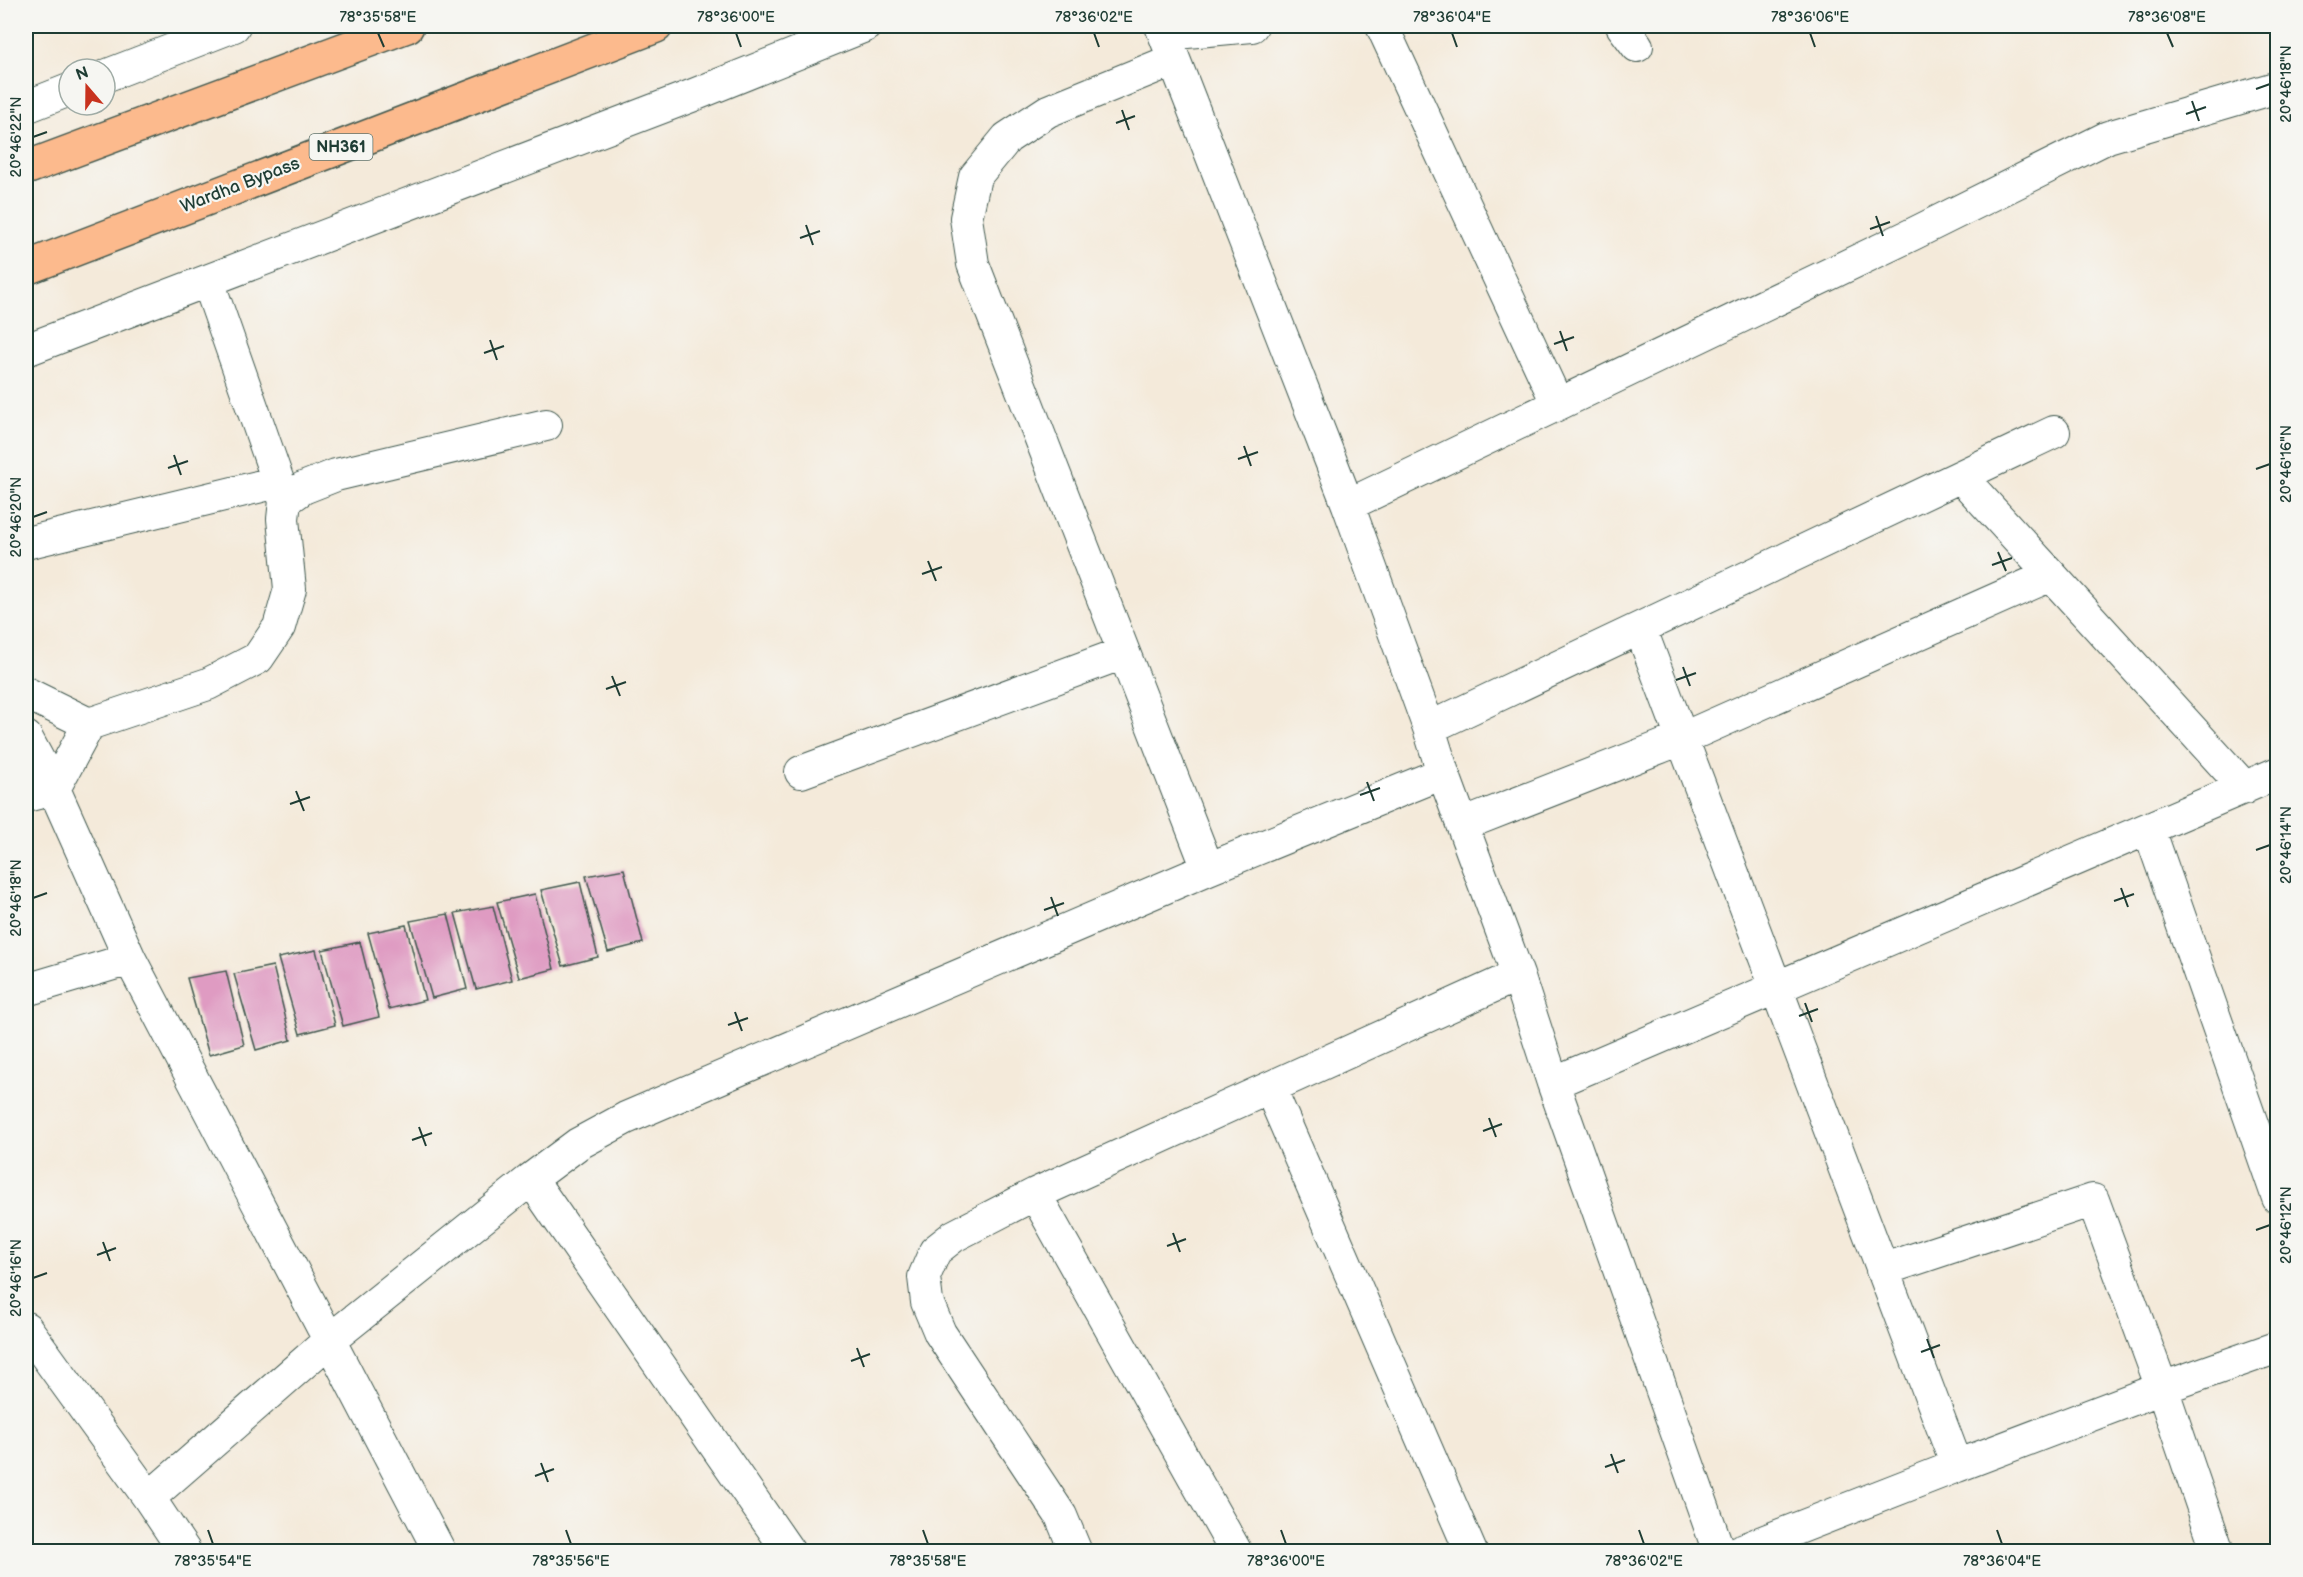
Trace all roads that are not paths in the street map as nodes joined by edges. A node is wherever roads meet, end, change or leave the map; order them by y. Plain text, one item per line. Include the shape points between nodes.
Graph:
1 (234, 26) edge
2 (406, 26) edge
3 (656, 26) edge
4 (865, 26) edge
5 (1251, 26) edge
6 (1382, 26) edge
7 (165, 38) edge
8 (1166, 40) edge
9 (117, 68) edge
10 (2277, 87) edge
11 (57, 95) edge
12 (26, 107) edge
13 (26, 168) edge
14 (26, 268) edge
15 (208, 281) junction
16 (26, 350) edge
17 (1557, 403) junction
18 (546, 424) dead end
19 (2054, 432) dead end
20 (1962, 478) junction
21 (282, 492) junction
22 (1348, 505) junction
23 (26, 543) edge
24 (2051, 574) junction
25 (1641, 630) junction
26 (1123, 653) junction
27 (26, 693) edge
28 (90, 724) junction
29 (1429, 728) junction
30 (26, 737) edge
31 (1681, 739) junction
32 (801, 772) dead end
33 (1443, 773) junction
34 (2277, 773) edge
35 (2245, 788) junction
36 (40, 793) edge
37 (1462, 825) junction
38 (2149, 830) junction
39 (1208, 868) junction
40 (130, 959) junction
41 (1518, 975) junction
42 (1776, 988) junction
43 (26, 990) edge
44 (1553, 1083) junction
45 (1270, 1088) junction
46 (531, 1179) junction
47 (1035, 1194) junction
48 (2277, 1198) edge
49 (1882, 1270) junction
50 (26, 1328) edge
51 (331, 1339) junction
52 (2277, 1347) edge
53 (2162, 1388) junction
54 (1957, 1466) junction
55 (149, 1498) junction
56 (185, 1551) edge
57 (440, 1551) edge
58 (789, 1551) edge
59 (1076, 1551) edge
60 (1236, 1551) edge
61 (1471, 1551) edge
62 (1719, 1551) edge
63 (1737, 1551) edge
64 (2218, 1551) edge

1 - 7 street
2 - 13 highway
3 - 14 highway, Wardha Bypass / NH361
4 - 15 street
5 - 8 street
6 - 17 street
7 - 9 street
8 - 22 street
8 - 26 street via 1007,138 975,177 966,218 973,264
10 - 17 street via 2108,137
11 - 12 street
15 - 16 street
15 - 21 street
17 - 22 street
18 - 21 street
19 - 20 street
20 - 24 street
20 - 25 street
21 - 23 street
21 - 28 street via 290,589 279,627 258,658 207,684
22 - 29 street
24 - 31 street
24 - 35 street
25 - 29 street
25 - 31 street
26 - 32 street
26 - 39 street
27 - 28 street
28 - 36 street
29 - 33 street
30 - 36 street
31 - 37 street
31 - 42 street
33 - 37 street
33 - 39 street
34 - 35 street
35 - 38 street
36 - 40 street
37 - 41 street
38 - 42 street
38 - 48 street
39 - 46 street via 626,1118 578,1144
40 - 43 street
40 - 51 street
41 - 44 street
41 - 45 street
42 - 44 street
42 - 49 street
44 - 62 street
45 - 47 street
45 - 61 street
46 - 51 street
46 - 58 street
47 - 59 street via 954,1236 935,1251 924,1276 927,1302 940,1333 1061,1516
47 - 60 street
49 - 53 street via 2093,1200
49 - 54 street
50 - 55 street
51 - 55 street
51 - 57 street
52 - 53 street
53 - 54 street
53 - 64 street
54 - 63 street
55 - 56 street

